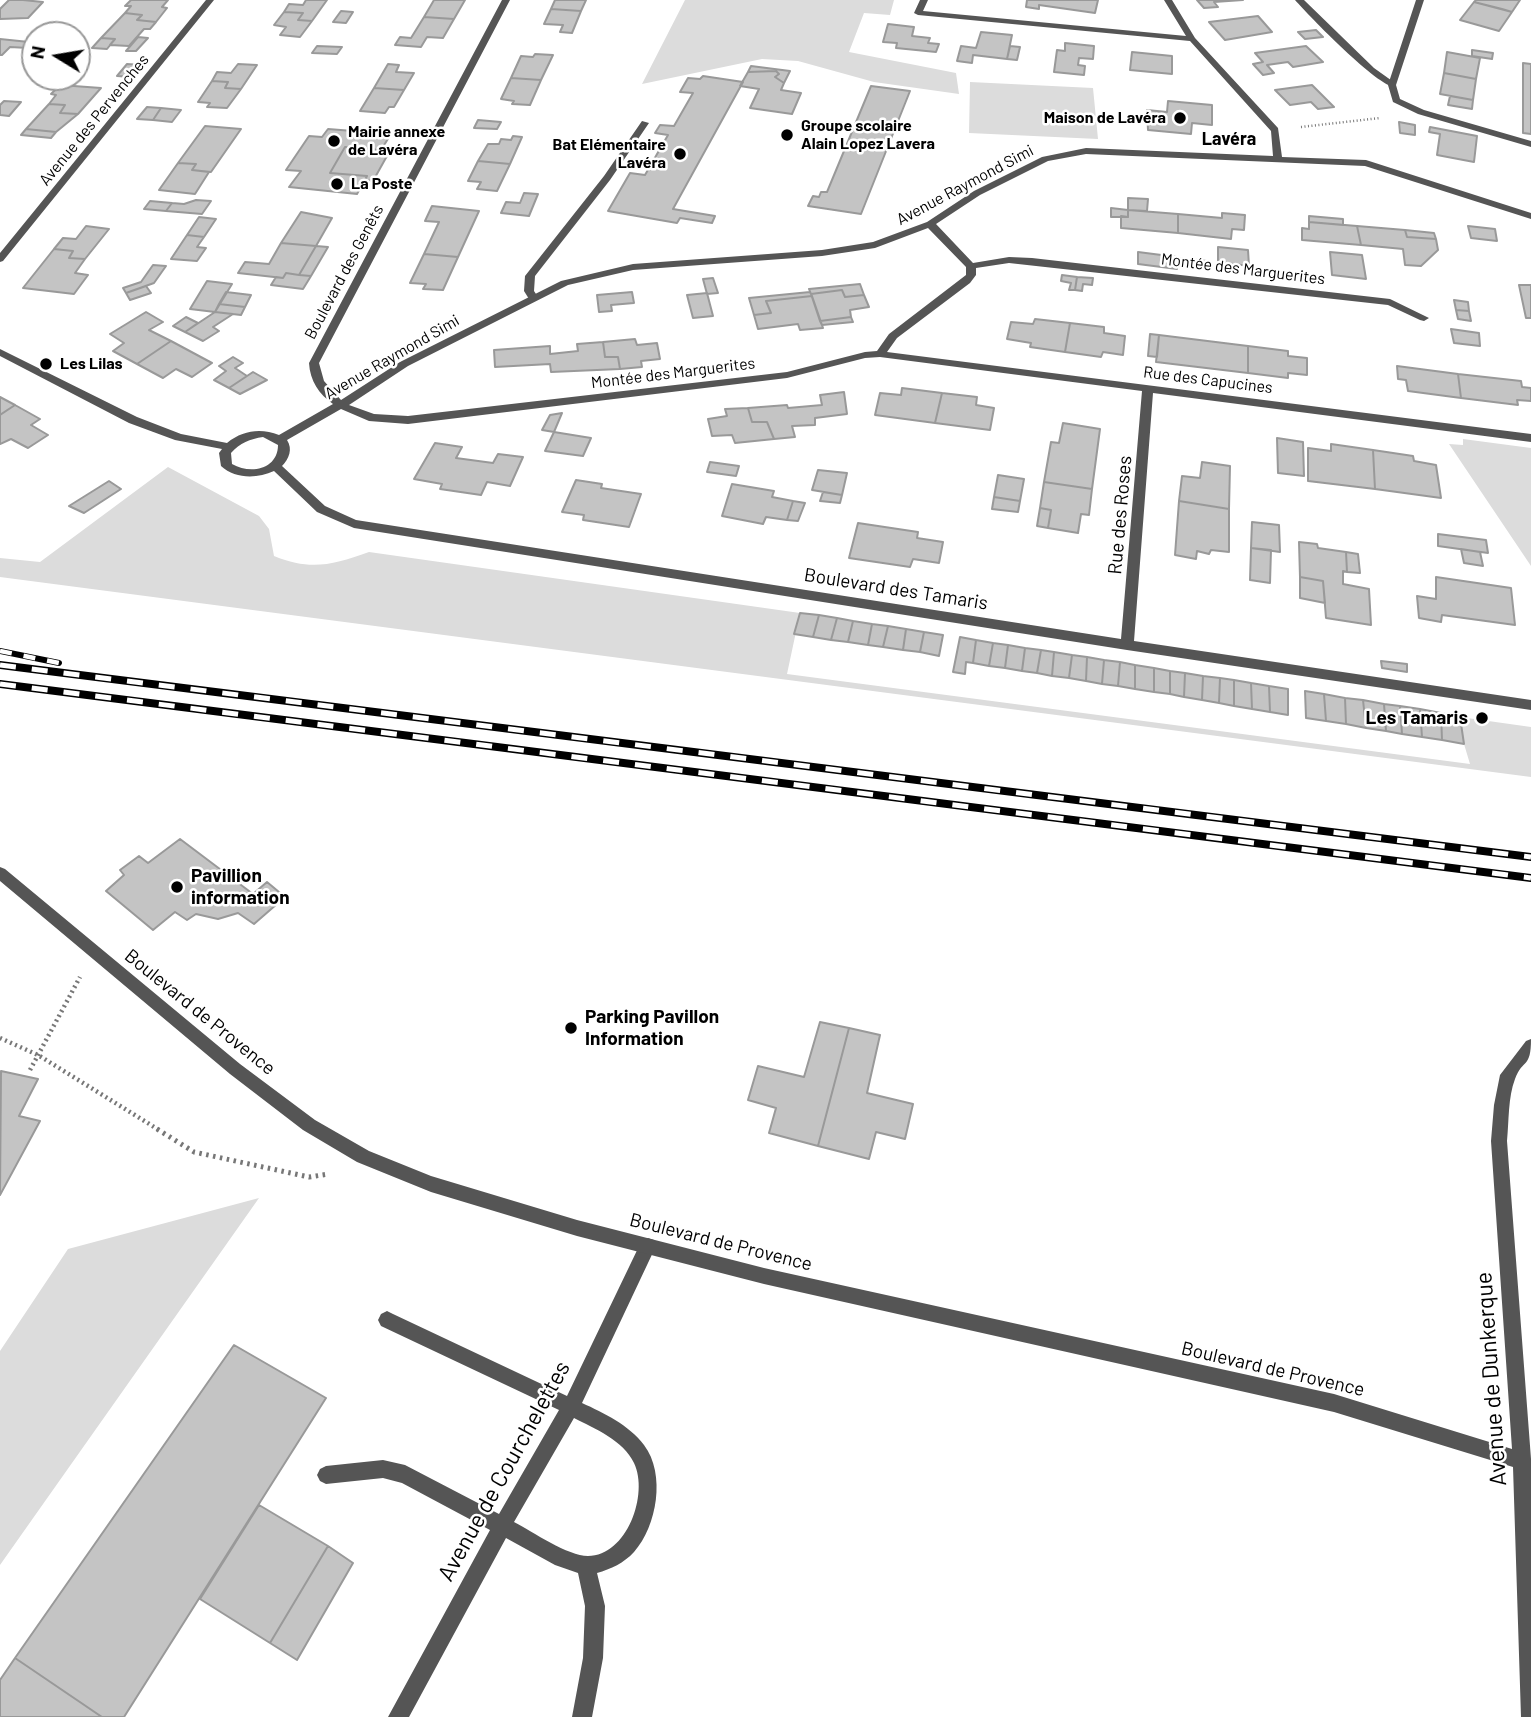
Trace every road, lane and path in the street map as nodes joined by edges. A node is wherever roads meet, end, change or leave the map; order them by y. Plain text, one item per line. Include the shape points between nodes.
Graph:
1 (211, 0) edge
2 (506, 0) edge
3 (924, 0) edge
4 (1168, 0) edge
5 (1299, 0) edge
6 (1420, 0) edge
7 (1192, 39) junction
8 (1392, 85) junction
9 (1413, 108) junction
10 (645, 123) dead end
11 (1275, 130) junction
12 (1531, 144) edge
13 (1278, 159) junction
14 (1531, 216) edge
15 (930, 224) junction
16 (0, 258) edge
17 (971, 266) junction
18 (533, 297) junction
19 (1424, 318) dead end
20 (0, 352) edge
21 (880, 354) junction
22 (1148, 388) junction
23 (342, 404) junction
24 (1531, 438) edge
25 (280, 439) junction
26 (229, 447) junction
27 (275, 466) junction
28 (1127, 645) junction
29 (1531, 705) edge
30 (0, 873) edge
31 (82, 973) dead end
32 (0, 1038) edge
33 (1531, 1046) edge
34 (38, 1055) junction
35 (30, 1070) dead end
36 (281, 1169) dead end
37 (648, 1246) junction
38 (387, 1320) dead end
39 (570, 1408) junction
40 (1522, 1461) junction
41 (326, 1475) dead end
42 (502, 1526) junction
43 (586, 1566) junction
44 (398, 1717) edge
45 (582, 1717) edge
46 (1531, 1717) edge

1 - 16 street, Avenue des Pervenches
2 - 23 street, Boulevard des Genêts via 314,363 318,383
3 - 7 street via 918,13
4 - 7 street
5 - 8 street
6 - 8 street
7 - 11 street
8 - 9 street via 1396,100
9 - 11 path via 1400,116
9 - 12 street
10 - 18 street via 530,276
11 - 13 street
13 - 14 street, Avenue Raymond Simi via 1366,163
13 - 15 street, Avenue Raymond Simi via 1086,151 1064,154 977,193
15 - 17 street
15 - 18 street, Avenue Raymond Simi via 875,246 621,269 565,283
17 - 19 street, Montée des Marguerites via 1032,261 1390,302
17 - 21 street via 966,281 893,336
18 - 23 street, Avenue Raymond Simi via 404,364
20 - 26 street via 133,420 179,437
21 - 22 street, Rue des Capucines
21 - 23 street, Montée des Marguerites via 787,375 408,420 366,417
22 - 24 street, Rue des Capucines
22 - 28 street, Rue des Roses
23 - 25 street, Avenue Raymond Simi
25 - 26 street via 254,434
25 - 27 street via 286,450
26 - 27 street via 224,460 233,471 250,474
27 - 28 street, Boulevard des Tamaris via 321,509 354,524
28 - 29 street, Boulevard des Tamaris
30 - 37 street, Boulevard de Provence via 235,1069 309,1125 363,1157 431,1184
31 - 34 path
32 - 34 path
33 - 40 street, Avenue de Dunkerque via 1508,1075 1499,1141
34 - 35 path
34 - 36 path via 194,1152
37 - 39 street, Avenue de Courchelettes
37 - 40 street, Boulevard de Provence via 1334,1403
38 - 39 street
39 - 42 street, Avenue de Courchelettes
39 - 43 street via 623,1436 639,1454 648,1479 638,1532 622,1553
40 - 46 street, Avenue de Dunkerque
41 - 42 street via 383,1469 405,1474
42 - 43 street
42 - 44 street, Avenue de Courchelettes
43 - 45 street via 595,1606 593,1658

